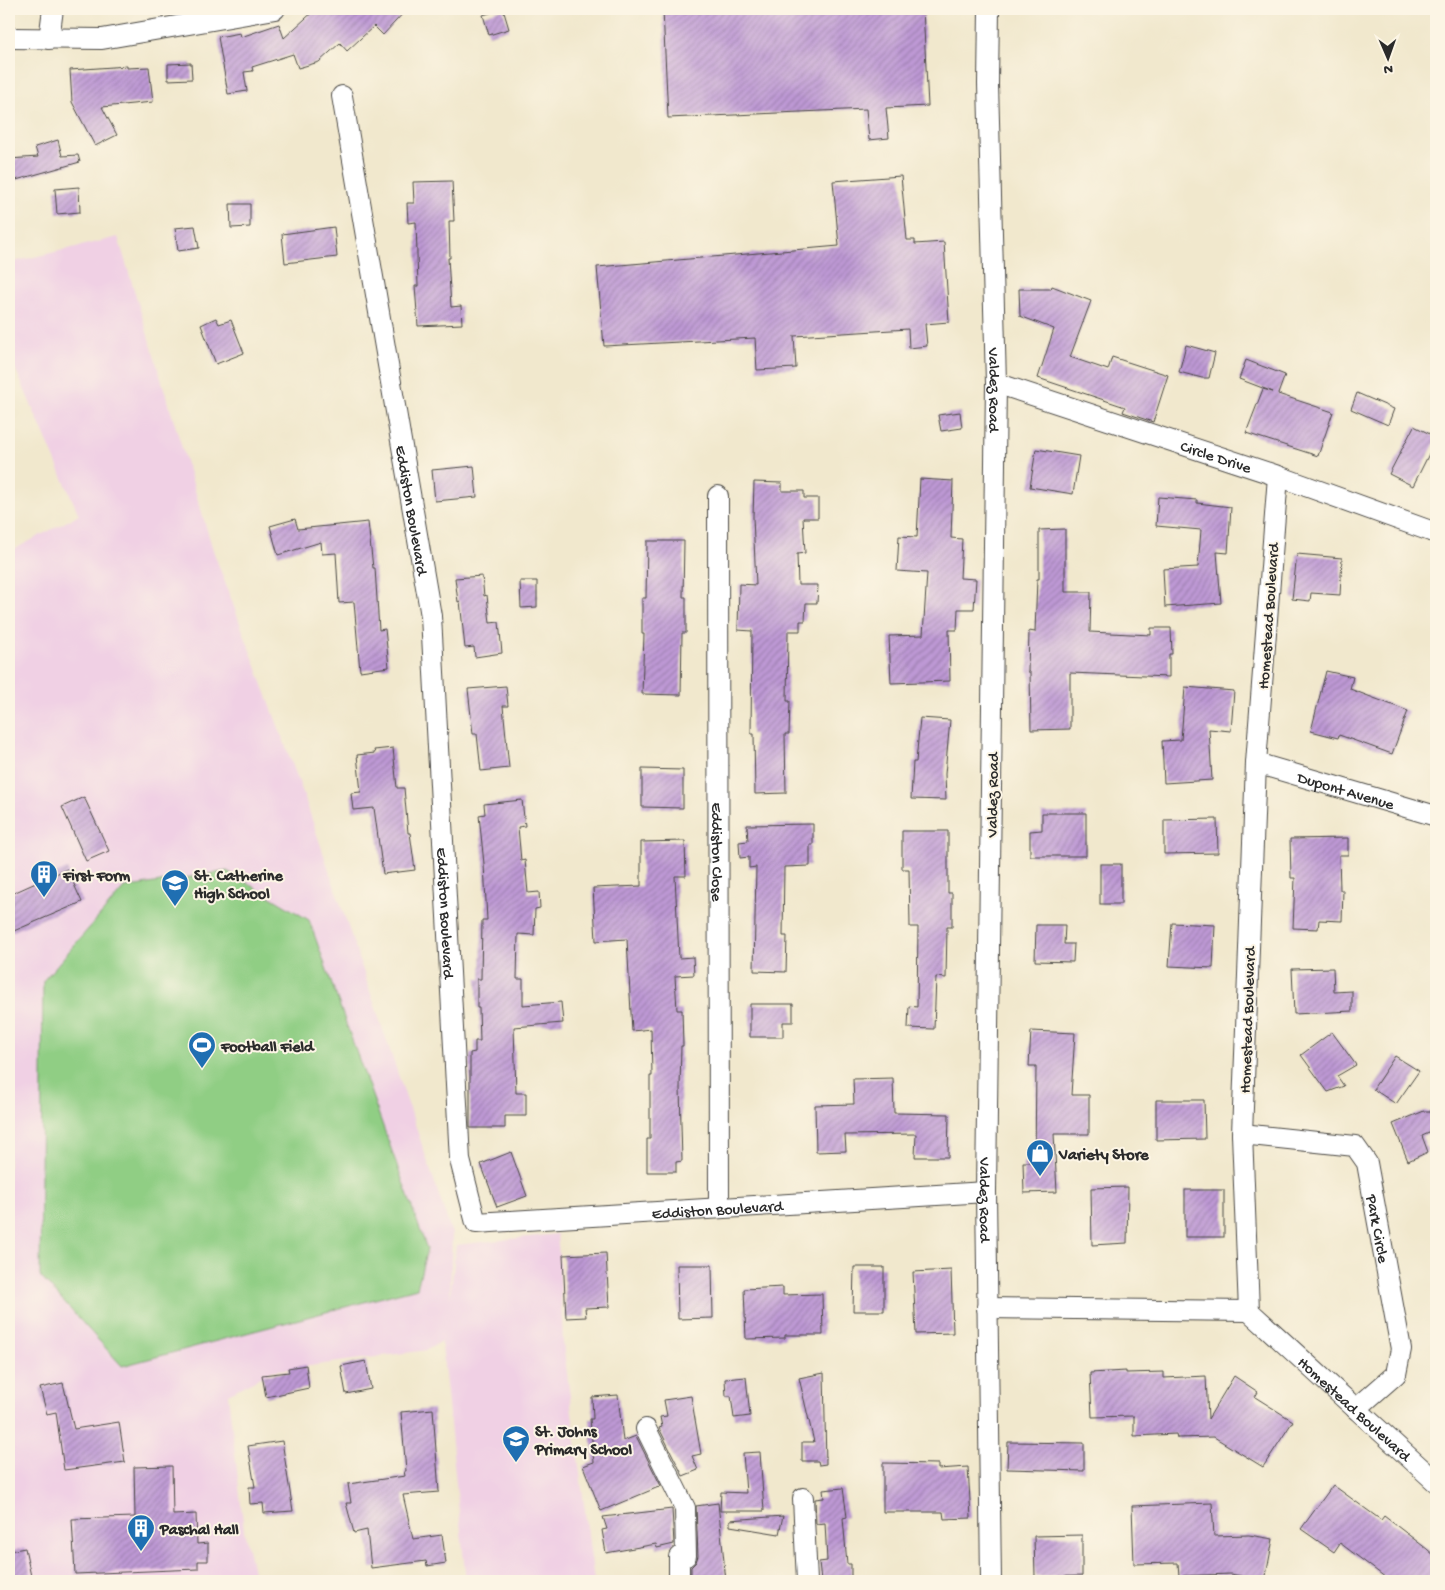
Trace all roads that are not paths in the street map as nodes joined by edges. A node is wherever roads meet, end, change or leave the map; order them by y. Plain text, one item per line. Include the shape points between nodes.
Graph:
1 (53, 9) edge
2 (275, 9) edge
3 (989, 9) edge
4 (9, 38) edge
5 (49, 39) junction
6 (342, 96) dead end
7 (996, 382) junction
8 (1278, 476) junction
9 (718, 496) dead end
10 (1436, 533) edge
11 (1256, 763) junction
12 (1436, 816) edge
13 (1242, 1134) junction
14 (986, 1192) junction
15 (719, 1208) junction
16 (988, 1308) junction
17 (1249, 1311) junction
18 (1356, 1409) junction
19 (646, 1428) dead end
20 (1436, 1482) edge
21 (802, 1498) dead end
22 (679, 1581) edge
23 (807, 1581) edge
24 (990, 1581) edge

1 - 5 street
2 - 5 street via 102,39
3 - 7 street, Valdez Road
4 - 5 street
6 - 15 street, Eddiston Boulevard via 431,616 460,1160 476,1223
7 - 8 street, Circle Drive
7 - 14 street, Valdez Road
8 - 10 street, Circle Drive
8 - 11 street, Homestead Boulevard
9 - 15 street, Eddiston Close
11 - 12 street, Dupont Avenue
11 - 13 street, Homestead Boulevard
13 - 17 street, Homestead Boulevard
13 - 18 street, Park Circle via 1355,1146 1368,1163 1401,1349 1396,1374
14 - 15 street, Eddiston Boulevard
14 - 16 street, Valdez Road
16 - 17 street
16 - 24 street, Valdez Road
17 - 18 street, Homestead Boulevard
18 - 20 street, Homestead Boulevard
19 - 22 street via 685,1508 686,1556 678,1557
21 - 23 street

